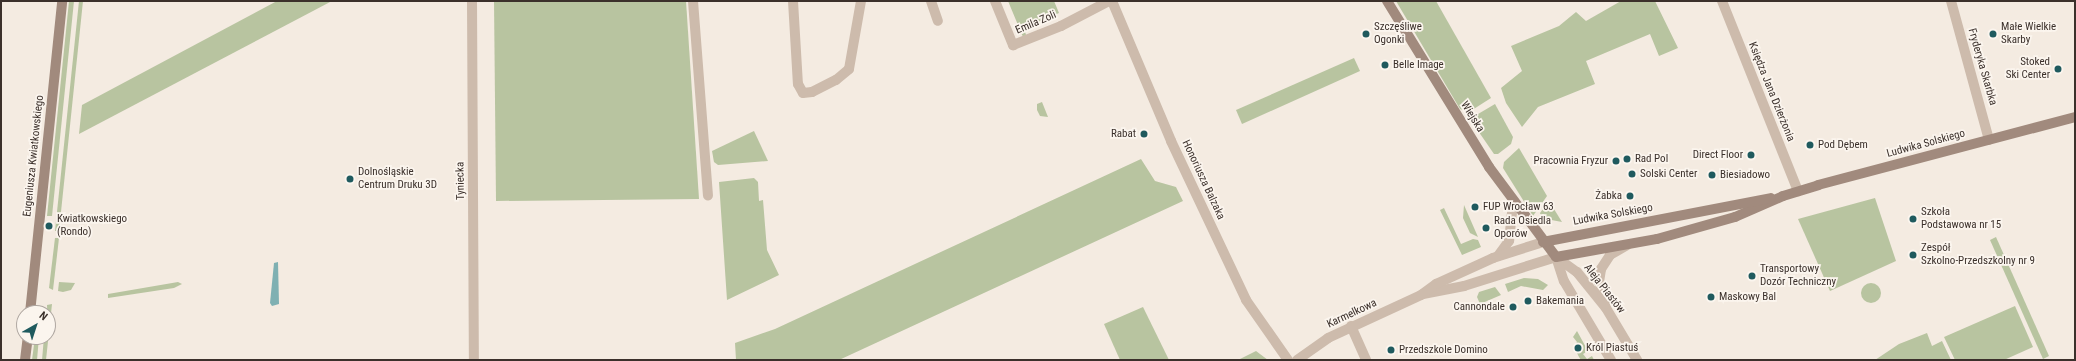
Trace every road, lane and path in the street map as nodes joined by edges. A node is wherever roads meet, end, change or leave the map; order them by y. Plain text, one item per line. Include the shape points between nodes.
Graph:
1 (62, 1) edge
2 (472, 1) edge
3 (693, 1) edge
4 (793, 1) edge
5 (861, 1) edge
6 (930, 1) edge
7 (995, 1) edge
8 (1109, 1) edge
9 (1112, 1) edge
10 (1387, 1) edge
11 (1722, 1) edge
12 (1951, 1) edge
13 (938, 21) dead end
14 (2075, 117) edge
15 (1989, 140) junction
16 (1798, 191) junction
17 (708, 195) dead end
18 (1783, 196) junction
19 (1513, 202) junction
20 (1543, 242) junction
21 (1630, 243) junction
22 (1498, 256) junction
23 (1556, 257) junction
24 (1421, 295) junction
25 (31, 305) edge
26 (1606, 308) junction
27 (1352, 326) junction
28 (27, 345) edge
29 (25, 360) edge
30 (474, 360) edge
31 (1288, 360) edge
32 (1297, 360) edge
33 (1366, 360) edge
34 (1611, 360) edge
35 (1637, 360) edge

1 - 25 main road, Eugeniusza Kwiatkowskiego
2 - 30 street, Tyniecka
3 - 17 street
4 - 5 street via 798,84 804,92 812,92 836,80 849,69
6 - 13 street
7 - 8 street, Emila Zoli via 1013,45 1061,26
9 - 31 street, Honoriusza Balzaka via 1171,142 1246,300
10 - 19 main road, Wiejska
11 - 16 street, Księdza Jana Dzierżonia
12 - 15 street, Fryderyka Skarbka
14 - 15 main road, Ludwika Solskiego
15 - 16 main road, Ludwika Solskiego
16 - 18 main road, Ludwika Solskiego
18 - 20 main road, Ludwika Solskiego
18 - 21 main road, Ludwika Solskiego via 1735,216 1657,239
19 - 20 main road, Wiejska
19 - 22 street via 1509,241
20 - 22 street, Karmelkowa
20 - 23 main road, Wiejska
21 - 23 main road, Ludwika Solskiego
21 - 26 street via 1610,255 1601,269 1599,282
22 - 24 street, Karmelkowa via 1436,284
23 - 24 street, Karmelkowa via 1464,286
23 - 26 street, Aleja Piastów via 1577,272
23 - 34 street via 1564,281
24 - 27 street, Karmelkowa
26 - 35 street, Aleja Piastów
27 - 32 street, Karmelkowa via 1328,338
27 - 33 street
28 - 29 main road

